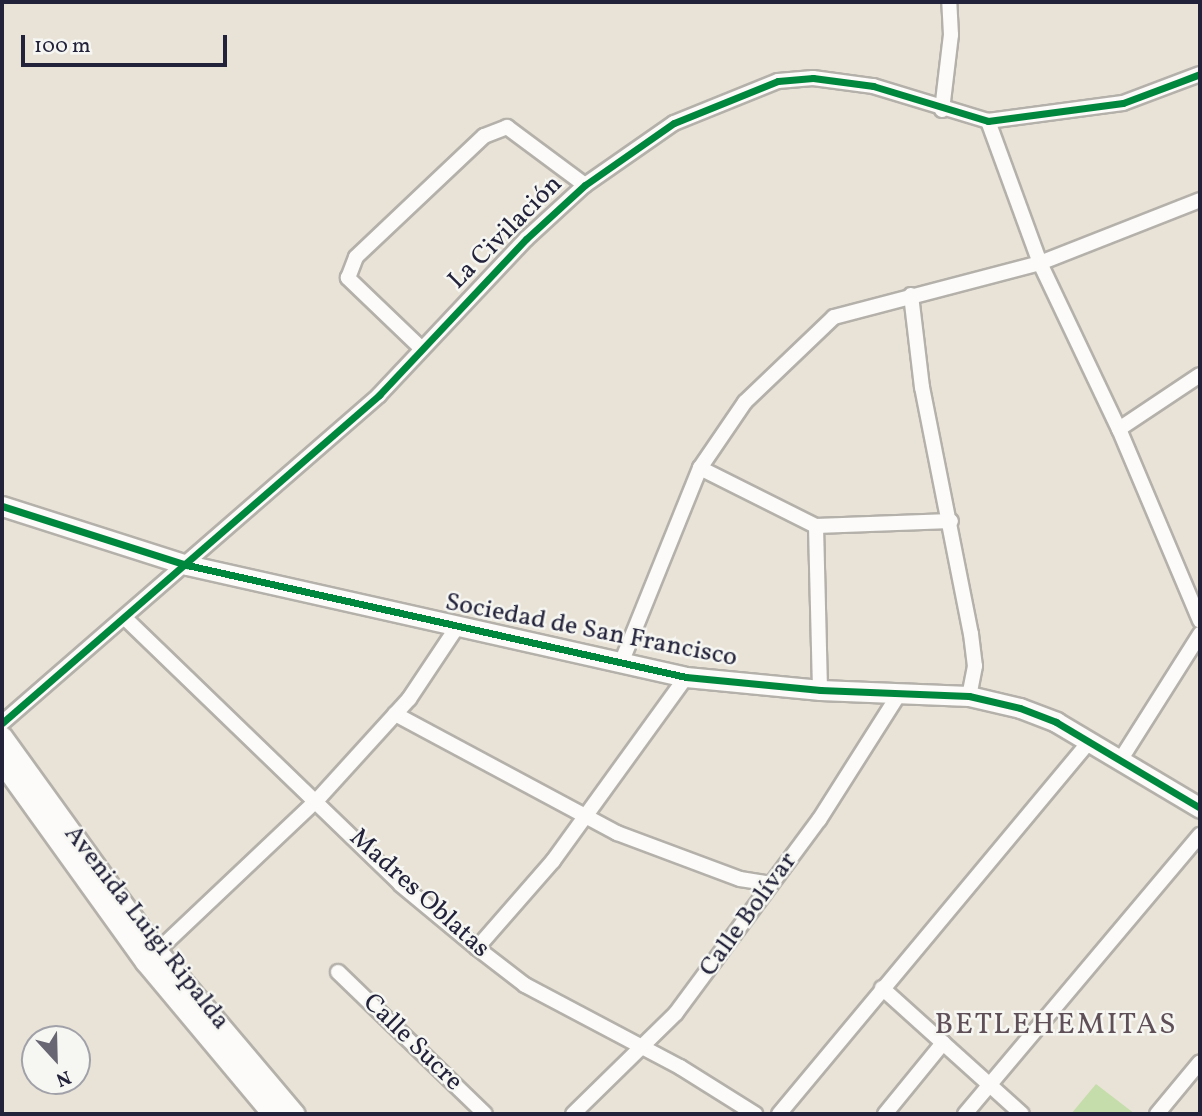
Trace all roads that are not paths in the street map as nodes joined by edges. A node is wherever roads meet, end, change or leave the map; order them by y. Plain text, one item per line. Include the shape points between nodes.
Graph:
1 (949, 2) edge
2 (1200, 74) edge
3 (942, 110) junction
4 (988, 121) junction
5 (584, 185) junction
6 (1200, 200) edge
7 (1040, 263) junction
8 (911, 295) junction
9 (422, 349) junction
10 (1200, 375) edge
11 (1119, 429) junction
12 (700, 468) junction
13 (2, 506) edge
14 (951, 521) junction
15 (816, 526) junction
16 (187, 565) junction
17 (125, 618) junction
18 (1200, 621) edge
19 (457, 627) junction
20 (1200, 634) edge
21 (622, 661) junction
22 (686, 677) junction
23 (820, 690) junction
24 (899, 694) junction
25 (969, 696) junction
26 (395, 714) junction
27 (2, 723) edge
28 (2, 737) edge
29 (1090, 741) junction
30 (1121, 758) junction
31 (2, 763) edge
32 (317, 800) junction
33 (1200, 808) edge
34 (584, 815) junction
35 (1200, 835) edge
36 (770, 884) junction
37 (477, 948) junction
38 (152, 957) junction
39 (338, 972) dead end
40 (882, 988) junction
41 (943, 1043) junction
42 (645, 1047) junction
43 (1198, 1072) edge
44 (989, 1085) junction
45 (272, 1114) edge
46 (295, 1114) edge
47 (485, 1114) edge
48 (573, 1114) edge
49 (755, 1114) edge
50 (779, 1114) edge
51 (885, 1114) edge
52 (965, 1114) edge
53 (1021, 1114) edge
54 (1157, 1114) edge

1 - 3 street via 951,35
2 - 4 street, La Civilación via 1123,103
3 - 4 street, La Civilación
3 - 5 street, La Civilación via 873,86 813,78 778,81 674,123
4 - 7 street
5 - 9 street, La Civilación
5 - 9 street via 507,127 484,136 356,257 348,278
6 - 7 street
7 - 8 street
7 - 11 street
8 - 12 street via 834,317 745,402
8 - 14 street via 922,387
9 - 16 street, La Civilación via 379,395
10 - 11 street
11 - 18 street
12 - 15 street
12 - 21 street
13 - 16 street, Sociedad de San Francisco
14 - 15 street
14 - 25 street via 975,666
15 - 23 street
16 - 17 street, La Civilación
16 - 19 street, Sociedad de San Francisco
17 - 27 street, La Civilación
17 - 32 street, Madres Oblatas
19 - 21 street, Sociedad de San Francisco
19 - 26 street
20 - 30 street
21 - 22 street, Sociedad de San Francisco
22 - 23 street, Sociedad de San Francisco
22 - 34 street
23 - 24 street, Sociedad de San Francisco
24 - 25 street, Sociedad de San Francisco
24 - 36 street, Calle Bolívar via 819,820
25 - 29 street, Sociedad de San Francisco via 1040,716
26 - 32 street
26 - 34 street
28 - 38 street, Avenida Luigi Ripalda
29 - 30 street, Sociedad de San Francisco
29 - 40 street
30 - 33 street, Sociedad de San Francisco
31 - 38 street, Avenida Luigi Ripalda
32 - 37 street, Madres Oblatas via 400,884
32 - 38 street
34 - 36 street via 646,846 740,879
34 - 37 street via 553,861
35 - 44 street
36 - 42 street, Calle Bolívar via 676,1013
37 - 42 street, Madres Oblatas via 525,985
38 - 45 street, Avenida Luigi Ripalda
38 - 46 street, Avenida Luigi Ripalda
39 - 47 street, Calle Sucre
40 - 41 street
40 - 50 street
41 - 44 street
41 - 51 street
42 - 48 street, Calle Bolívar
42 - 49 street, Madres Oblatas
43 - 54 street
44 - 52 street
44 - 53 street

